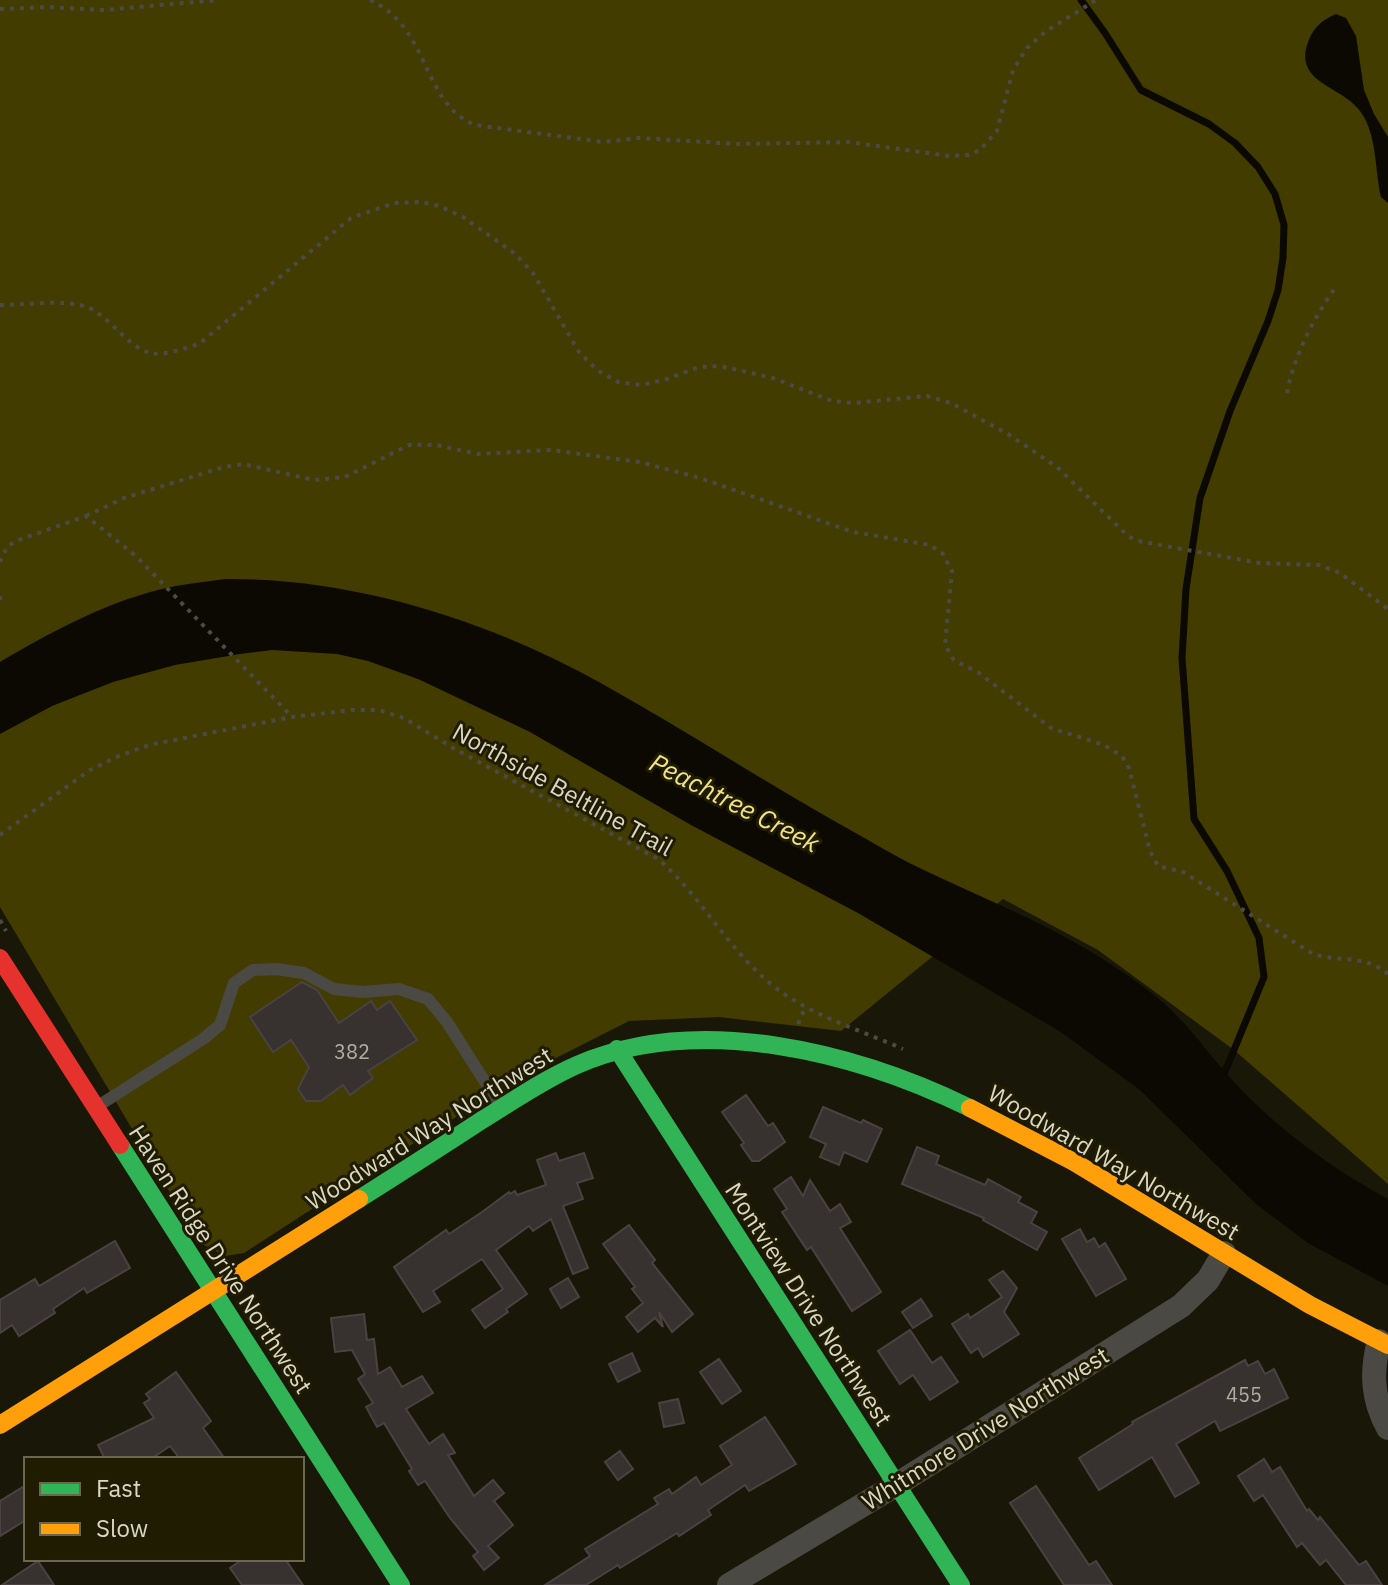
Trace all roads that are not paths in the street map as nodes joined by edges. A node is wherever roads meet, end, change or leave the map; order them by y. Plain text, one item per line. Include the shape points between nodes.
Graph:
1 (0, 958) edge
2 (617, 1049) junction
3 (95, 1107) junction
4 (502, 1107) junction
5 (1224, 1253) junction
6 (213, 1291) junction
7 (1383, 1343) edge
8 (0, 1425) edge
9 (1388, 1428) edge
10 (896, 1485) junction
11 (401, 1585) edge
12 (729, 1585) edge
13 (961, 1585) edge

1 - 3 street, Haven Ridge Drive Northwest
2 - 4 street, Woodward Way Northwest via 582,1061
2 - 5 street, Woodward Way Northwest via 672,1038 729,1038 813,1053 896,1076 1023,1132
2 - 10 street, Montview Drive Northwest
3 - 4 lane via 220,1025 234,983 253,970 276,969 304,973 334,989 399,989 428,999
3 - 6 street, Haven Ridge Drive Northwest
4 - 6 street, Woodward Way Northwest
5 - 7 street, Woodward Way Northwest
5 - 10 street, Whitmore Drive Northwest via 1208,1280 1181,1306
6 - 8 street, Woodward Way Northwest
6 - 11 street, Haven Ridge Drive Northwest
7 - 9 street via 1374,1362 1373,1383
10 - 12 street, Whitmore Drive Northwest
10 - 13 street, Montview Drive Northwest

